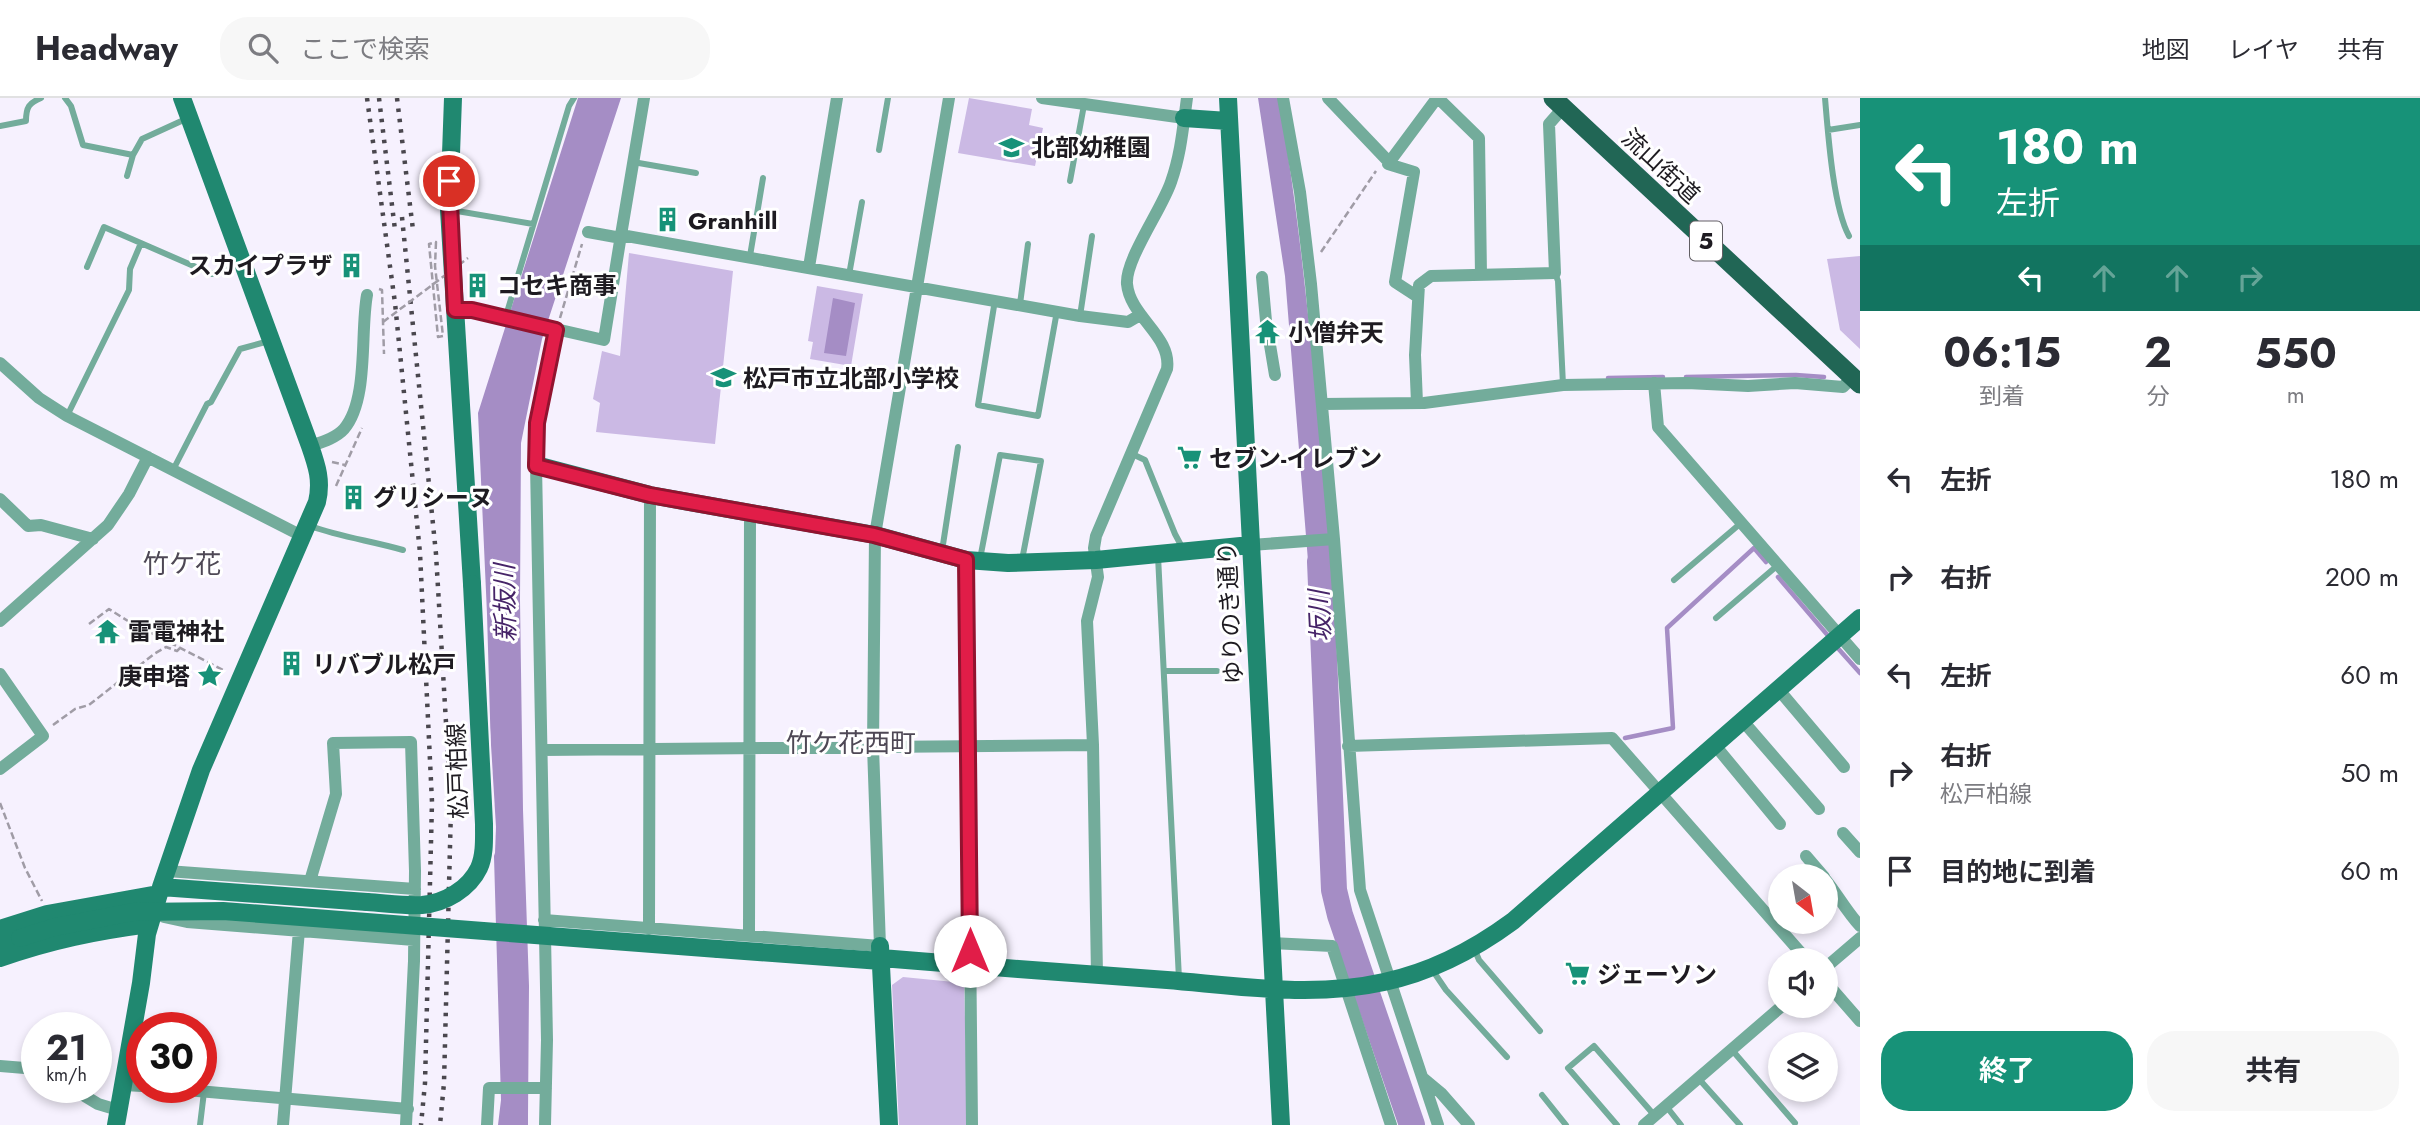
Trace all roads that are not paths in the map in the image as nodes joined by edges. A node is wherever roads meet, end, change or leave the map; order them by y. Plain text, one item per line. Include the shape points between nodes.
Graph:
1 (41, 98) edge
2 (65, 98) edge
3 (182, 98) edge
4 (453, 98) edge
5 (574, 98) edge
6 (644, 98) edge
7 (837, 98) edge
8 (888, 98) edge
9 (949, 98) edge
10 (1042, 98) edge
11 (1187, 98) edge
12 (1228, 98) edge
13 (1283, 98) edge
14 (1437, 98) edge
15 (1825, 98) edge
16 (1335, 101) edge
17 (1558, 103) edge
18 (1084, 105) junction
19 (190, 118) junction
20 (1184, 118) junction
21 (1228, 121) junction
22 (1860, 125) edge
23 (0, 126) edge
24 (1828, 130) junction
25 (879, 150) dead end
26 (133, 155) junction
27 (633, 162) junction
28 (1388, 163) junction
29 (696, 173) dead end
30 (127, 176) dead end
31 (763, 178) dead end
32 (1070, 181) dead end
33 (862, 202) dead end
34 (449, 209) junction
35 (533, 224) junction
36 (588, 232) road end
37 (1092, 236) dead end
38 (1849, 236) dead end
39 (621, 237) junction
40 (141, 243) junction
41 (1028, 244) dead end
42 (750, 256) junction
43 (243, 263) junction
44 (87, 267) dead end
45 (809, 267) junction
46 (1555, 273) junction
47 (849, 275) junction
48 (1481, 275) junction
49 (1262, 277) dead end
50 (916, 286) junction
51 (367, 295) dead end
52 (1418, 297) junction
53 (995, 300) junction
54 (1020, 304) junction
55 (455, 310) junction
56 (1057, 311) junction
57 (1140, 315) junction
58 (1080, 316) junction
59 (506, 319) junction
60 (554, 330) junction
61 (271, 341) junction
62 (0, 363) edge
63 (1275, 375) dead end
64 (1856, 380) edge
65 (1654, 383) junction
66 (1563, 385) junction
67 (1417, 403) junction
68 (1322, 404) junction
69 (67, 416) junction
70 (310, 446) junction
71 (958, 447) dead end
72 (1130, 453) junction
73 (148, 457) junction
74 (536, 466) junction
75 (173, 470) junction
76 (650, 495) junction
77 (0, 499) edge
78 (750, 514) junction
79 (1743, 522) junction
80 (304, 530) junction
81 (874, 535) junction
82 (93, 539) junction
83 (1332, 539) junction
84 (1251, 545) junction
85 (403, 550) dead end
86 (1184, 551) junction
87 (942, 553) junction
88 (1158, 554) junction
89 (1096, 560) junction
90 (973, 561) junction
91 (1021, 563) junction
92 (1778, 565) junction
93 (1674, 580) dead end
94 (1716, 618) dead end
95 (1860, 618) edge
96 (0, 621) edge
97 (1840, 636) junction
98 (1860, 659) edge
99 (1164, 671) junction
100 (1217, 671) dead end
101 (0, 674) edge
102 (1778, 689) junction
103 (1742, 720) junction
104 (1714, 744) junction
105 (1093, 745) junction
106 (1348, 746) junction
107 (873, 747) junction
108 (969, 747) junction
109 (749, 748) junction
110 (542, 750) junction
111 (648, 750) junction
112 (1844, 766) dead end
113 (0, 769) edge
114 (1659, 792) junction
115 (1819, 809) dead end
116 (1780, 824) dead end
117 (1843, 833) dead end
118 (1860, 852) edge
119 (1806, 856) dead end
120 (1813, 864) edge
121 (310, 881) junction
122 (162, 884) junction
123 (415, 889) junction
124 (1838, 894) edge
125 (150, 919) junction
126 (544, 920) junction
127 (1860, 926) edge
128 (0, 929) edge
129 (649, 929) junction
130 (299, 930) junction
131 (749, 936) junction
132 (1860, 938) edge
133 (414, 940) junction
134 (1271, 943) junction
135 (0, 945) edge
136 (1473, 946) junction
137 (1797, 948) edge
138 (881, 955) junction
139 (1838, 957) edge
140 (0, 958) edge
141 (970, 965) junction
142 (1431, 967) junction
143 (1097, 975) junction
144 (1179, 981) junction
145 (1387, 981) junction
146 (1348, 988) junction
147 (1275, 989) junction
148 (1838, 996) edge
149 (140, 1012) edge
150 (1768, 1018) edge
151 (1860, 1021) edge
152 (1540, 1031) dead end
153 (1732, 1050) junction
154 (1507, 1057) dead end
155 (0, 1066) edge
156 (21, 1068) edge
157 (1422, 1078) junction
158 (1699, 1078) junction
159 (547, 1088) junction
160 (217, 1094) edge
161 (1542, 1095) dead end
162 (126, 1099) edge
163 (285, 1100) junction
164 (96, 1103) edge
165 (203, 1103) edge
166 (1666, 1106) junction
167 (408, 1109) junction
168 (1654, 1116) junction
169 (117, 1117) edge
170 (1795, 1123) dead end
171 (200, 1125) edge
172 (283, 1125) edge
173 (406, 1125) edge
174 (487, 1125) edge
175 (545, 1125) edge
176 (889, 1125) edge
177 (972, 1125) edge
178 (1281, 1125) edge
179 (1391, 1125) edge
180 (1438, 1125) edge
181 (1469, 1125) edge
182 (1565, 1125) edge
183 (1617, 1125) edge
184 (1644, 1125) edge
185 (1681, 1125) edge
186 (1740, 1125) edge

1 - 23 lane via 26,109 26,121
2 - 26 lane via 83,145
3 - 19 street
4 - 34 street, 松戸柏線
5 - 35 lane
6 - 27 street
7 - 45 street
8 - 25 lane
9 - 50 street
10 - 18 street
11 - 20 street
12 - 21 street, ゆりのき通り
13 - 68 street via 1300,191
14 - 28 street
14 - 48 street via 1479,138
15 - 24 lane
16 - 28 street
17 - 46 street via 1549,124
17 - 64 main road, 流山街道 / 5
18 - 20 street
18 - 32 lane
19 - 26 lane via 142,139
19 - 43 street
20 - 21 street
20 - 57 street via 1170,185 1128,271 1127,286
21 - 84 street, ゆりのき通り
22 - 24 lane
24 - 38 lane via 1836,190
26 - 30 lane
27 - 29 lane
27 - 39 street
28 - 52 street via 1414,172 1395,282
31 - 42 lane
33 - 47 lane
34 - 35 lane
34 - 55 street, 松戸柏線
35 - 59 lane
36 - 39 street
37 - 58 lane
39 - 42 street
39 - 60 street via 604,340
40 - 43 lane via 212,274
40 - 44 lane via 104,227
40 - 69 lane via 130,269 130,290
41 - 54 lane
42 - 45 street
43 - 61 street
45 - 47 street
46 - 48 street
46 - 66 lane
47 - 50 street
48 - 52 street via 1431,276 1419,285
49 - 63 street
50 - 53 street
50 - 81 street
51 - 70 street via 363,376 353,411 346,428
52 - 67 street
53 - 54 street
53 - 56 lane via 978,405 1038,416
54 - 56 street
55 - 59 street
55 - 122 street, 松戸柏線, bridge via 484,824 479,867 454,895 420,905
56 - 58 street
57 - 58 street via 1128,323
57 - 72 street via 1166,350 1168,360
59 - 60 street
60 - 74 street via 537,423
61 - 70 street
61 - 75 lane via 240,349
62 - 69 street
64 - 65 street via 1843,387
65 - 66 street
65 - 79 street via 1658,427
66 - 67 street
67 - 68 street
68 - 83 street
69 - 73 street
70 - 80 street via 319,472 319,491
71 - 87 lane
72 - 86 lane via 1145,460
72 - 89 street via 1097,536
73 - 75 street
73 - 82 street via 116,516
74 - 76 street
74 - 110 street
75 - 80 street
76 - 78 street
76 - 111 street
77 - 82 street via 28,526 41,525
78 - 81 street
78 - 109 street
79 - 92 street
79 - 93 lane
80 - 85 lane
80 - 122 street via 201,770
81 - 87 street
81 - 107 street
82 - 96 street
83 - 84 street
83 - 106 street
84 - 86 street
84 - 134 street, ゆりのき通り
86 - 88 street
87 - 90 street
88 - 89 street
88 - 99 lane
89 - 91 street
89 - 105 street via 1098,577 1087,621
90 - 91 street
90 - 91 lane via 1000,455 1041,461
90 - 108 street
92 - 94 lane
92 - 97 street
95 - 97 street
97 - 98 street
97 - 102 street
99 - 100 lane
99 - 144 lane
101 - 113 street via 43,736
102 - 103 street
102 - 112 street
103 - 104 street
103 - 115 street
104 - 114 street
104 - 116 street
105 - 108 street
105 - 143 street
106 - 114 street via 1612,738
106 - 145 street via 1360,890
107 - 108 street
107 - 109 street
107 - 138 street
108 - 141 street
109 - 111 street
109 - 131 street
110 - 111 street
110 - 126 street
111 - 129 street
114 - 136 street via 1513,920
114 - 137 street
117 - 118 street
119 - 120 street
121 - 122 street
121 - 123 street
121 - 123 street via 336,794 333,743 411,742
122 - 125 street
122 - 128 street, 松戸柏線
123 - 133 street
124 - 127 street
125 - 130 street
125 - 140 street
125 - 149 street
126 - 129 street
126 - 159 street
129 - 131 street
130 - 133 street
130 - 163 street
131 - 138 street
132 - 139 street
133 - 167 street
134 - 146 street via 1332,946
134 - 147 street, ゆりのき通り
135 - 138 street, bridge via 68,924 133,912 223,911 718,949
136 - 142 street
136 - 152 lane via 1479,960
138 - 141 street
138 - 176 street
141 - 143 street
141 - 177 street
142 - 145 street
142 - 154 lane
143 - 144 street
144 - 147 street
145 - 146 street
145 - 157 street
146 - 147 street
146 - 179 street
147 - 178 street, ゆりのき通り
148 - 151 street
150 - 153 street
153 - 158 street
153 - 170 lane
155 - 156 street
157 - 180 street
157 - 181 street
158 - 166 street
158 - 186 lane
159 - 174 street via 489,1088
159 - 175 street
160 - 163 street
161 - 182 lane
162 - 169 street
163 - 167 street
163 - 172 street
164 - 169 street
165 - 171 lane
166 - 168 street
166 - 185 lane
167 - 173 street
168 - 183 lane via 1594,1046 1568,1068
168 - 184 street

